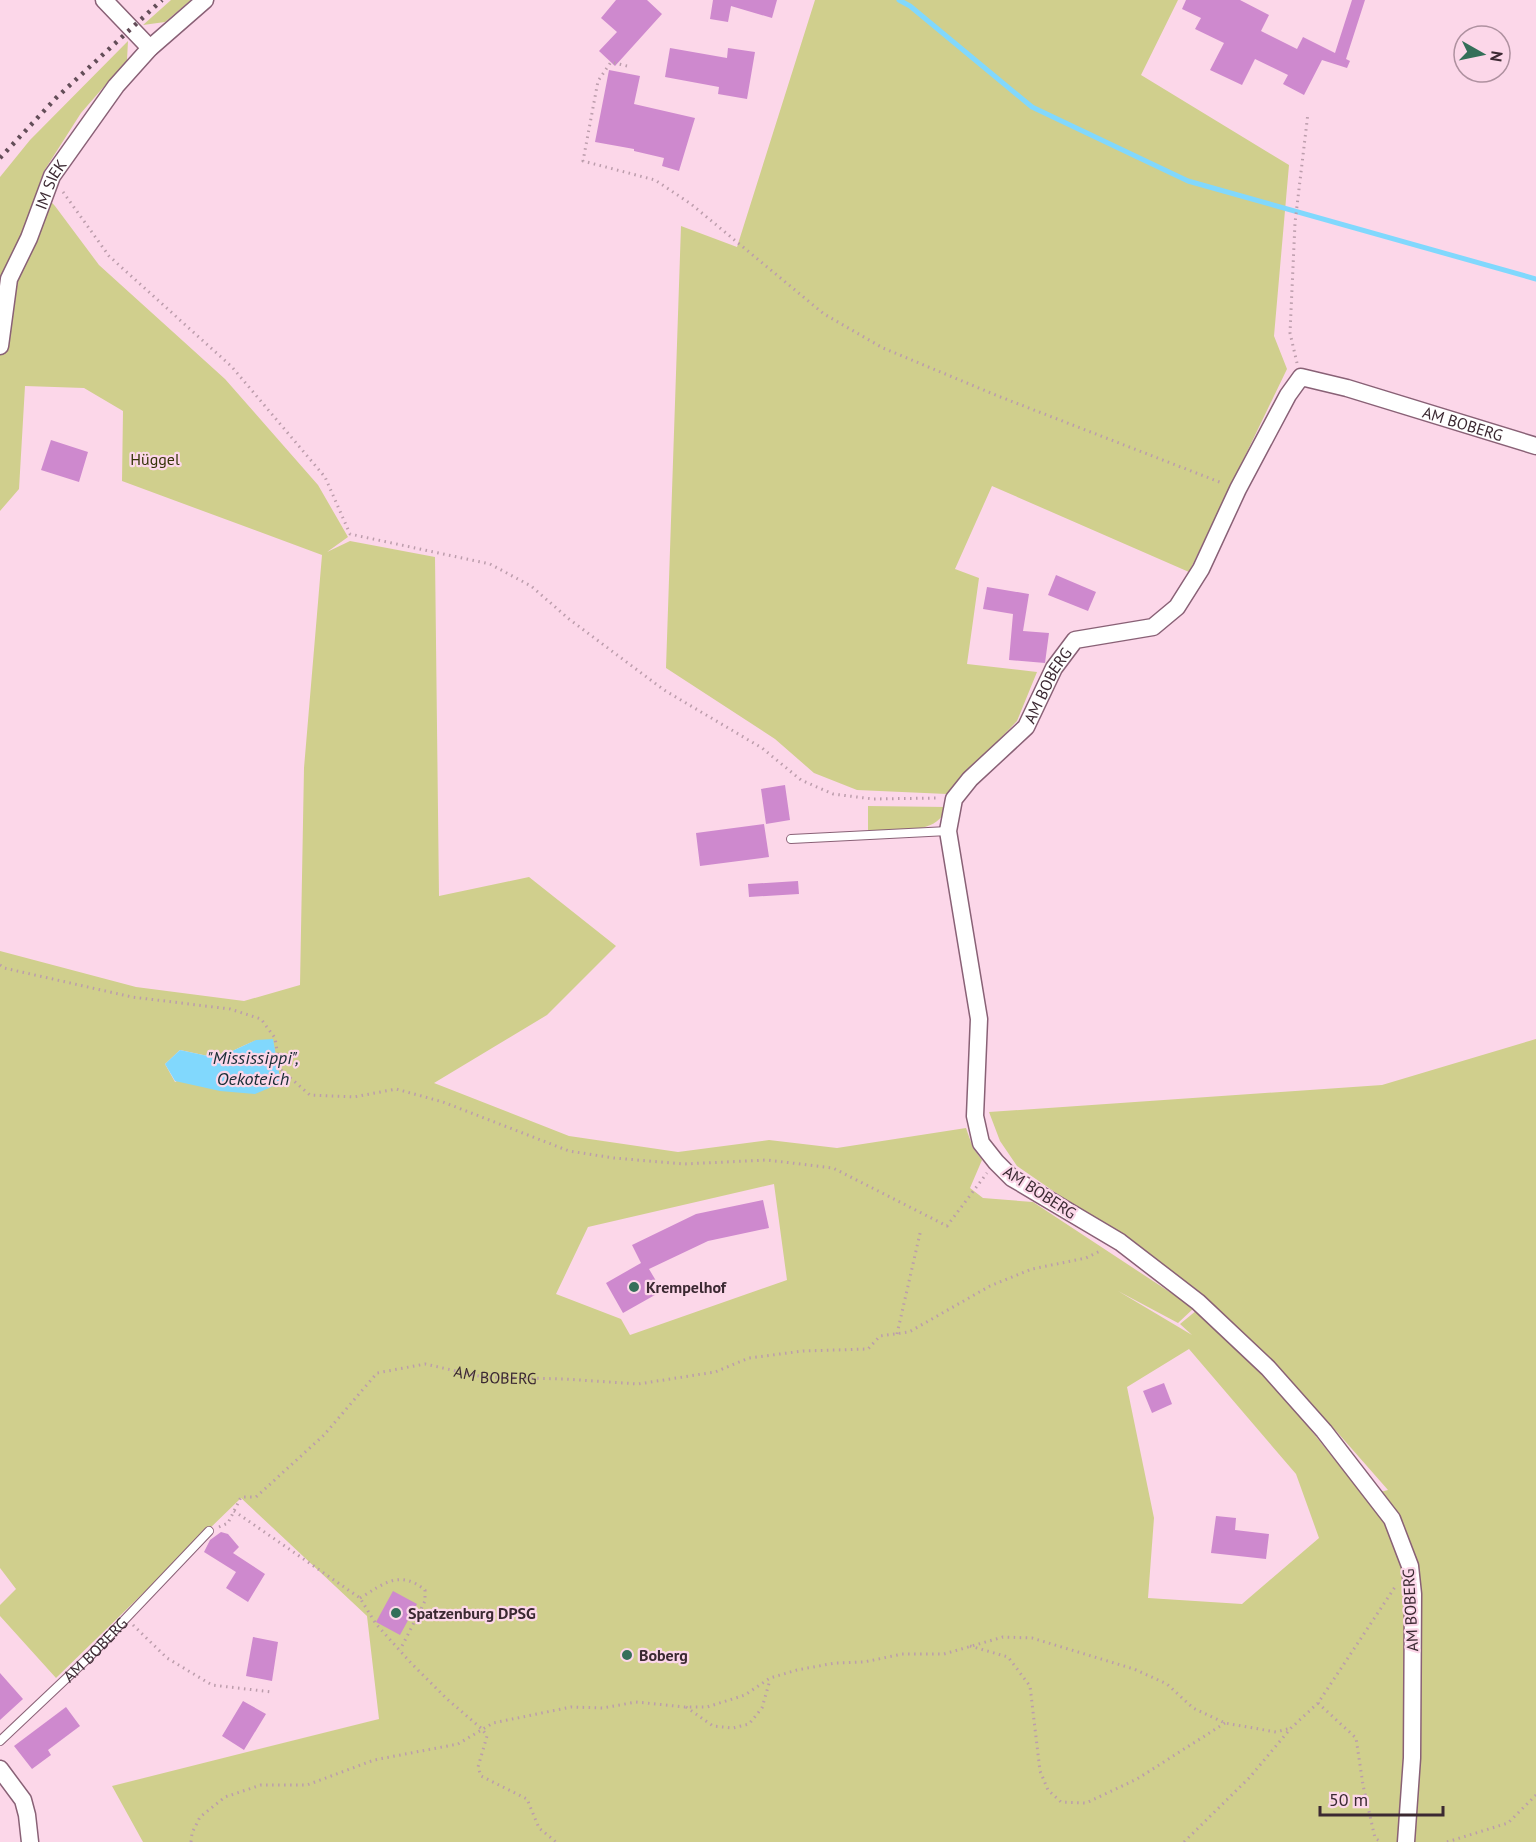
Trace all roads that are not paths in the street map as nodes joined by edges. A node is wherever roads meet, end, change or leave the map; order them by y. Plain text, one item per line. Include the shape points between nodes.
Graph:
1 (104, 0) edge
2 (205, 0) edge
3 (150, 48) junction
4 (0, 346) edge
5 (1536, 446) edge
6 (948, 831) junction
7 (790, 839) dead end
8 (209, 1532) road end
9 (0, 1741) edge
10 (0, 1769) edge
11 (30, 1842) edge
12 (1406, 1842) edge

1 - 3 street
2 - 3 street, IM SIEK
3 - 4 street, IM SIEK via 116,87 52,176 9,279
5 - 6 street, AM BOBERG via 1300,376 1177,607 1153,627 1076,640 1054,668 1026,726 954,799
6 - 7 lane
6 - 12 street, AM BOBERG via 979,1019 975,1116 981,1143 1012,1178 1120,1242 1198,1302 1268,1368 1324,1431 1392,1519 1410,1566 1413,1594 1412,1758
8 - 9 lane, AM BOBERG via 90,1656
10 - 11 street via 23,1800

